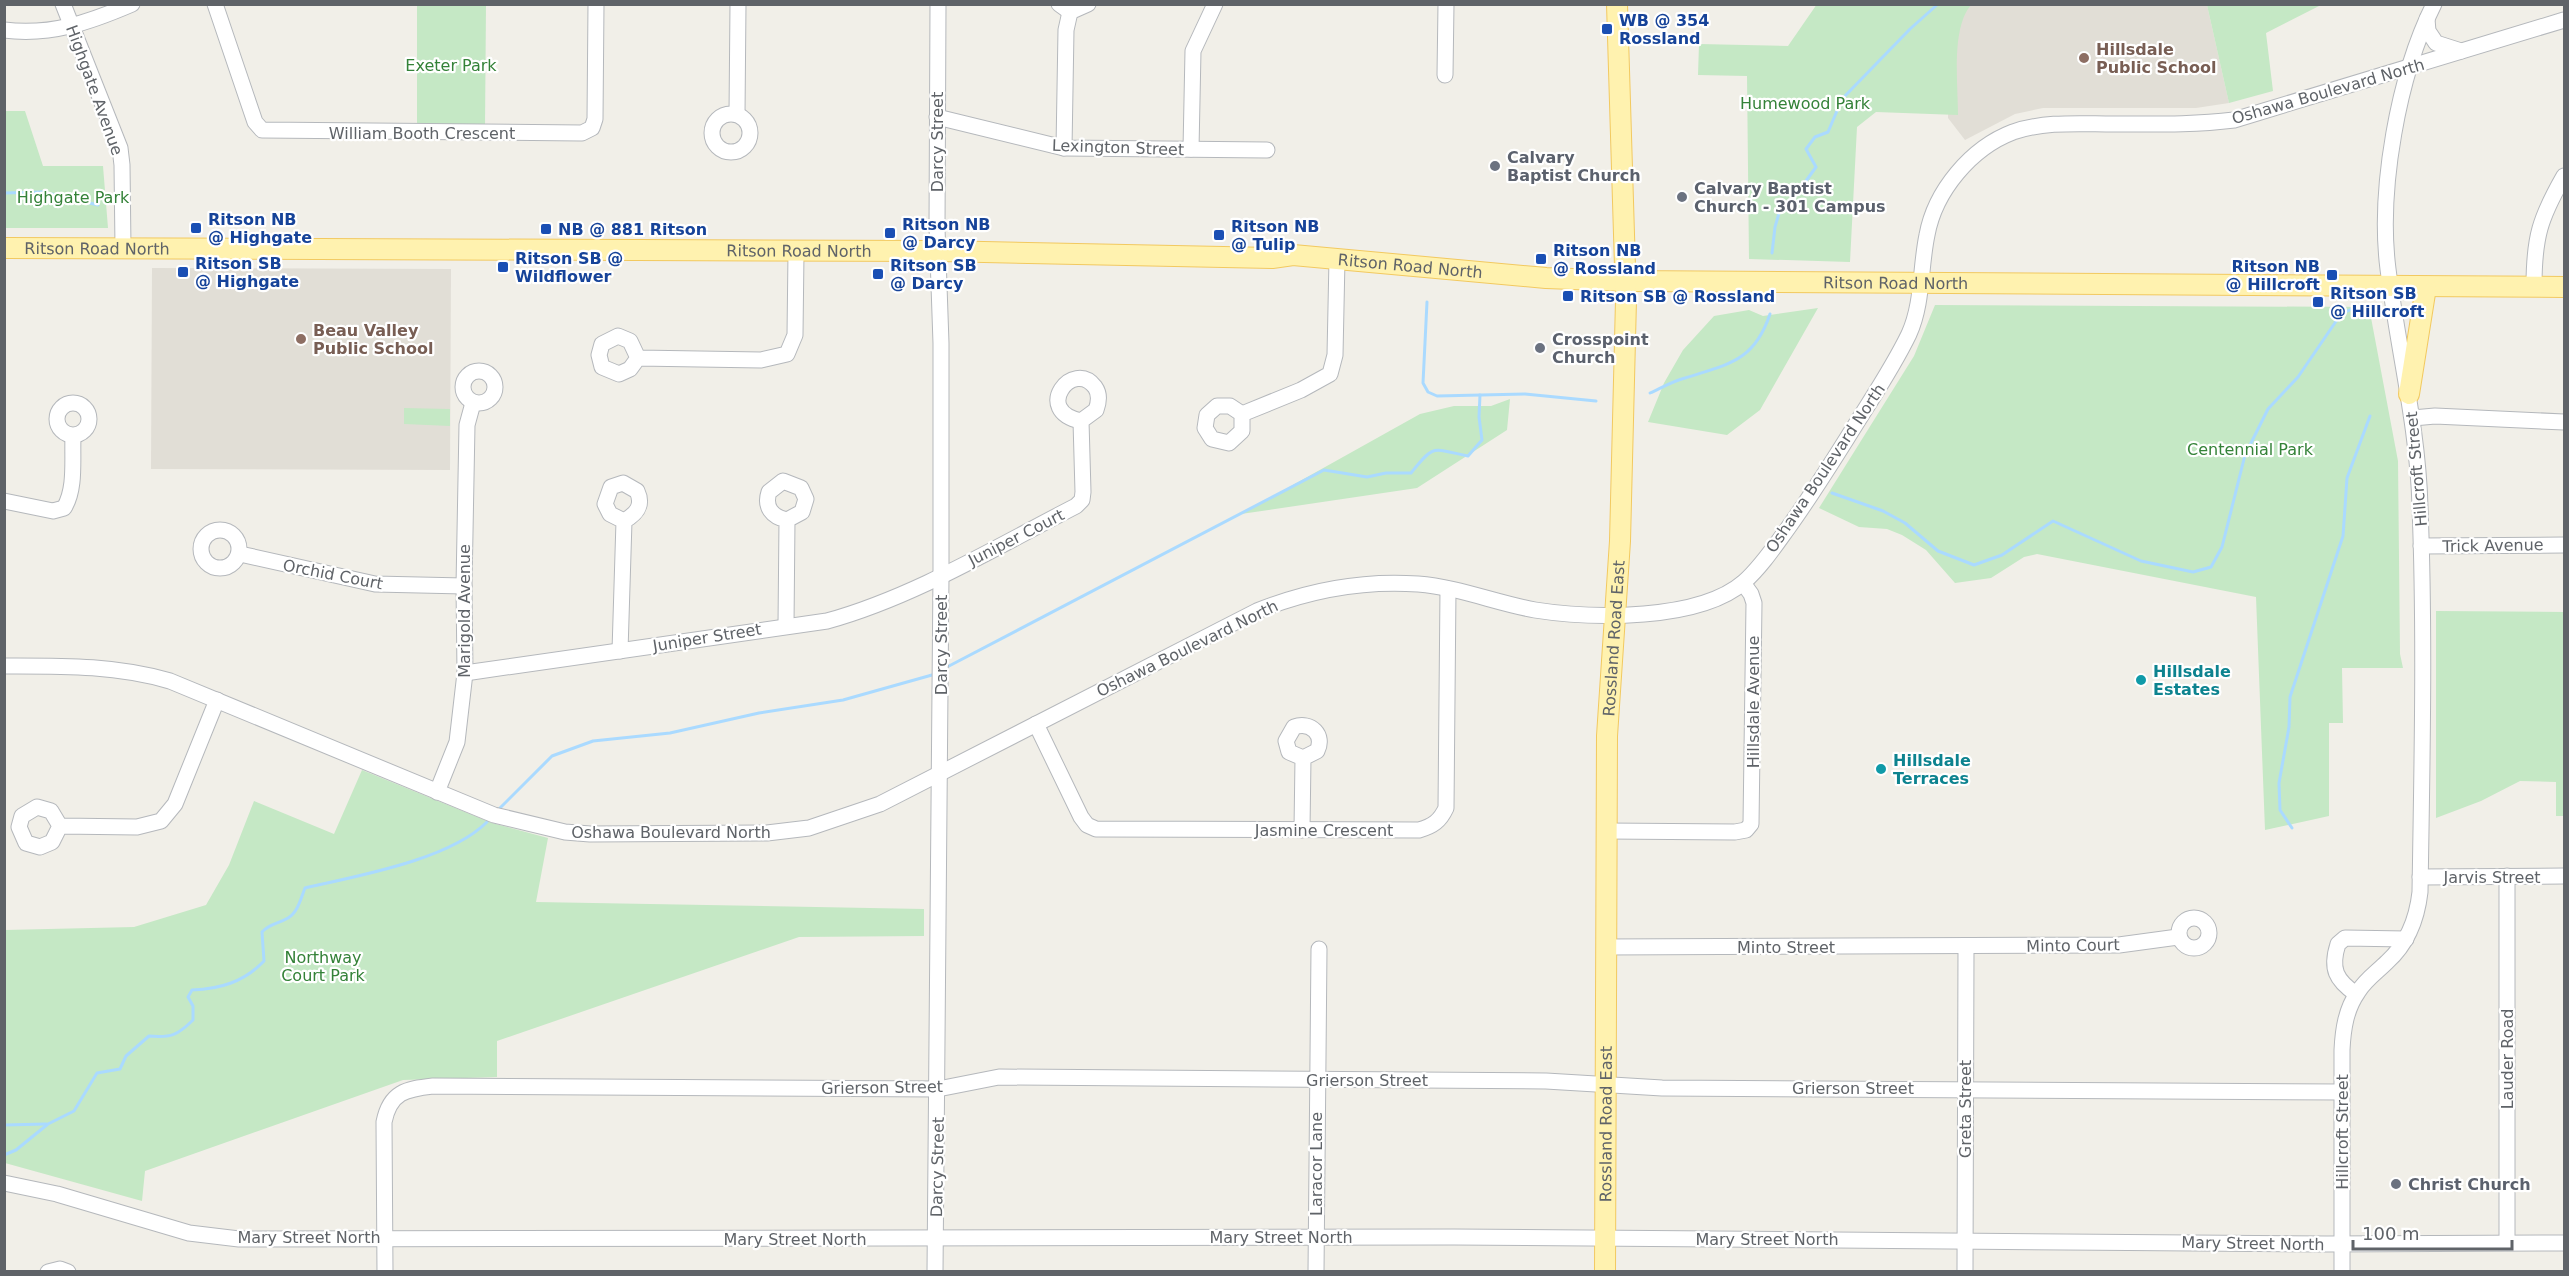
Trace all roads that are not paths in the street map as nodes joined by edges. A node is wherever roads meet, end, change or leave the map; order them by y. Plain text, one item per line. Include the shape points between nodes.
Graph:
1 (63, 4) edge
2 (132, 4) edge
3 (214, 4) edge
4 (596, 4) edge
5 (738, 4) edge
6 (1088, 4) edge
7 (1215, 4) edge
8 (1446, 4) edge
9 (1617, 4) edge
10 (1065, 8) edge
11 (2430, 11) edge
12 (937, 12) edge
13 (2565, 20) edge
14 (73, 27) junction
15 (4, 30) edge
16 (2461, 51) junction
17 (2409, 68) junction
18 (1444, 75) dead end
19 (737, 114) dead end
20 (937, 117) junction
21 (1064, 148) junction
22 (1191, 149) junction
23 (1267, 150) dead end
24 (2565, 176) edge
25 (4, 248) edge
26 (123, 248) junction
27 (938, 251) junction
28 (796, 252) junction
29 (1337, 259) junction
30 (1626, 281) junction
31 (1921, 285) junction
32 (2534, 286) junction
33 (2391, 287) junction
34 (2426, 287) junction
35 (2565, 287) edge
36 (638, 358) dead end
37 (2409, 394) junction
38 (473, 403) dead end
39 (1242, 414) dead end
40 (2413, 418) junction
41 (1081, 421) dead end
42 (2565, 422) edge
43 (73, 437) dead end
44 (4, 501) edge
45 (787, 520) dead end
46 (624, 521) dead end
47 (2565, 544) edge
48 (2421, 546) junction
49 (240, 554) dead end
50 (941, 574) junction
51 (1743, 583) junction
52 (464, 586) junction
53 (1448, 589) junction
54 (1615, 614) junction
55 (786, 625) junction
56 (620, 651) junction
57 (4, 666) edge
58 (465, 673) junction
59 (217, 700) junction
60 (1036, 724) junction
61 (1303, 758) dead end
62 (940, 774) junction
63 (437, 792) junction
64 (60, 826) dead end
65 (1302, 830) junction
66 (1606, 831) junction
67 (2507, 876) junction
68 (2565, 876) edge
69 (2420, 877) junction
70 (2178, 937) dead end
71 (2406, 939) junction
72 (1605, 946) junction
73 (1966, 946) junction
74 (1319, 949) dead end
75 (2356, 994) junction
76 (1317, 1079) junction
77 (1606, 1085) junction
78 (938, 1089) junction
79 (1965, 1089) junction
80 (2342, 1092) junction
81 (4, 1183) edge
82 (385, 1237) junction
83 (1316, 1237) junction
84 (1606, 1237) junction
85 (936, 1240) junction
86 (1965, 1240) junction
87 (2507, 1242) junction
88 (2565, 1243) edge
89 (2342, 1244) junction
90 (48, 1272) edge
91 (68, 1272) edge
92 (386, 1272) edge
93 (935, 1272) edge
94 (1316, 1272) edge
95 (1605, 1272) edge
96 (1965, 1272) edge
97 (2342, 1272) edge

1 - 14 street, Highgate Avenue
2 - 14 street
3 - 4 street, William Booth Crescent via 255,122 262,130 582,133 592,128 595,119
5 - 19 street
6 - 10 street
7 - 22 street via 1193,51
8 - 18 street
9 - 30 main road, Rossland Road East
10 - 21 street
11 - 16 street via 2428,31 2436,43
11 - 17 street, Hillcroft Street
12 - 20 street, Darcy Street
13 - 16 street, Oshawa Boulevard North
14 - 15 street via 38,32
14 - 26 street, Highgate Avenue via 120,148
16 - 17 street, Oshawa Boulevard North
17 - 31 street, Oshawa Boulevard North via 2234,120 2194,125 2036,125 2010,133 1979,152 1955,174 1939,201 1927,232
17 - 33 street, Hillcroft Street via 2389,176 2387,257
20 - 21 street, Lexington Street
20 - 27 street, Darcy Street
21 - 22 street, Lexington Street
22 - 23 street, Lexington Street
24 - 32 street via 2539,225
25 - 26 main road, Ritson Road North
26 - 28 main road, Ritson Road North
27 - 28 main road, Ritson Road North
27 - 29 main road, Ritson Road North via 1272,258 1293,255
27 - 50 street, Darcy Street
28 - 36 street via 795,335 787,354 761,360
29 - 30 main road, Ritson Road North via 1546,278
29 - 39 street via 1335,355 1330,374
30 - 31 main road, Ritson Road North
30 - 54 main road, Rossland Road East via 1624,454
31 - 33 main road, Ritson Road North
31 - 51 street, Oshawa Boulevard North via 1914,321 1892,366 1801,509
32 - 34 main road, Ritson Road North
32 - 35 main road, Ritson Road North
33 - 34 main road, Ritson Road North
33 - 37 street, Hillcroft Street
34 - 37 main road
37 - 40 street, Hillcroft Street
38 - 52 street, Marigold Avenue via 467,425
40 - 42 street
40 - 48 street, Hillcroft Street
41 - 50 street, Juniper Court via 1082,500
43 - 44 street via 70,499 64,508 53,511
45 - 55 street
46 - 56 street
47 - 48 street, Trick Avenue
48 - 69 street, Hillcroft Street
49 - 52 street, Orchid Court via 375,584
50 - 55 street, Juniper Street via 865,610 827,621
50 - 62 street, Darcy Street
51 - 54 street, Oshawa Boulevard North via 1690,608
51 - 66 street, Hillsdale Avenue via 1754,603 1752,824 1736,832
52 - 58 street, Marigold Avenue
53 - 54 street, Oshawa Boulevard North via 1536,610
53 - 60 street, Oshawa Boulevard North via 1386,583 1333,587 1295,596 1257,611
53 - 65 street, Jasmine Crescent via 1446,808 1441,818 1419,830
54 - 66 main road, Rossland Road East
55 - 56 street, Juniper Street
56 - 58 street, Juniper Street
57 - 59 street, Oshawa Boulevard North via 102,666 141,672
58 - 63 street, Marigold Avenue via 457,742
59 - 63 street, Oshawa Boulevard North
59 - 64 street via 187,777 166,816 146,826
60 - 62 street, Oshawa Boulevard North
60 - 65 street, Jasmine Crescent via 1081,817 1096,829
61 - 65 street
62 - 63 street, Oshawa Boulevard North via 841,819 789,831 733,834 565,832 494,815
62 - 78 street, Darcy Street
66 - 72 main road, Rossland Road East
67 - 68 street, Jarvis Street
67 - 69 street, Jarvis Street
67 - 87 street, Lauder Road
69 - 71 street, Hillcroft Street via 2417,910
70 - 73 street, Minto Court via 2120,945
71 - 75 street, Hillcroft Street
71 - 75 street via 2345,938 2338,944 2339,982
72 - 73 street, Minto Street
72 - 77 main road, Rossland Road East
73 - 79 street, Greta Street
74 - 76 street, Laracor Lane
75 - 80 street, Hillcroft Street via 2343,1033
76 - 77 street, Grierson Street
76 - 78 street, Grierson Street via 999,1077
76 - 83 street, Laracor Lane
77 - 79 street, Grierson Street
77 - 84 main road, Rossland Road East
78 - 82 street, Grierson Street via 411,1088 387,1108 384,1122
78 - 85 street, Darcy Street
79 - 80 street, Grierson Street
79 - 86 street, Greta Street
80 - 89 street, Hillcroft Street
81 - 82 street, Mary Street North via 57,1194 189,1233 239,1239
82 - 85 street, Mary Street North
82 - 92 street
83 - 84 street, Mary Street North
83 - 85 street, Mary Street North
83 - 94 street, Laracor Lane
84 - 86 street, Mary Street North
84 - 95 main road, Rossland Road East
85 - 93 street, Darcy Street
86 - 89 street, Mary Street North
86 - 96 street, Greta Street
87 - 88 street, Mary Street North
87 - 89 street, Mary Street North
89 - 97 street, Hillcroft Street
90 - 91 street

